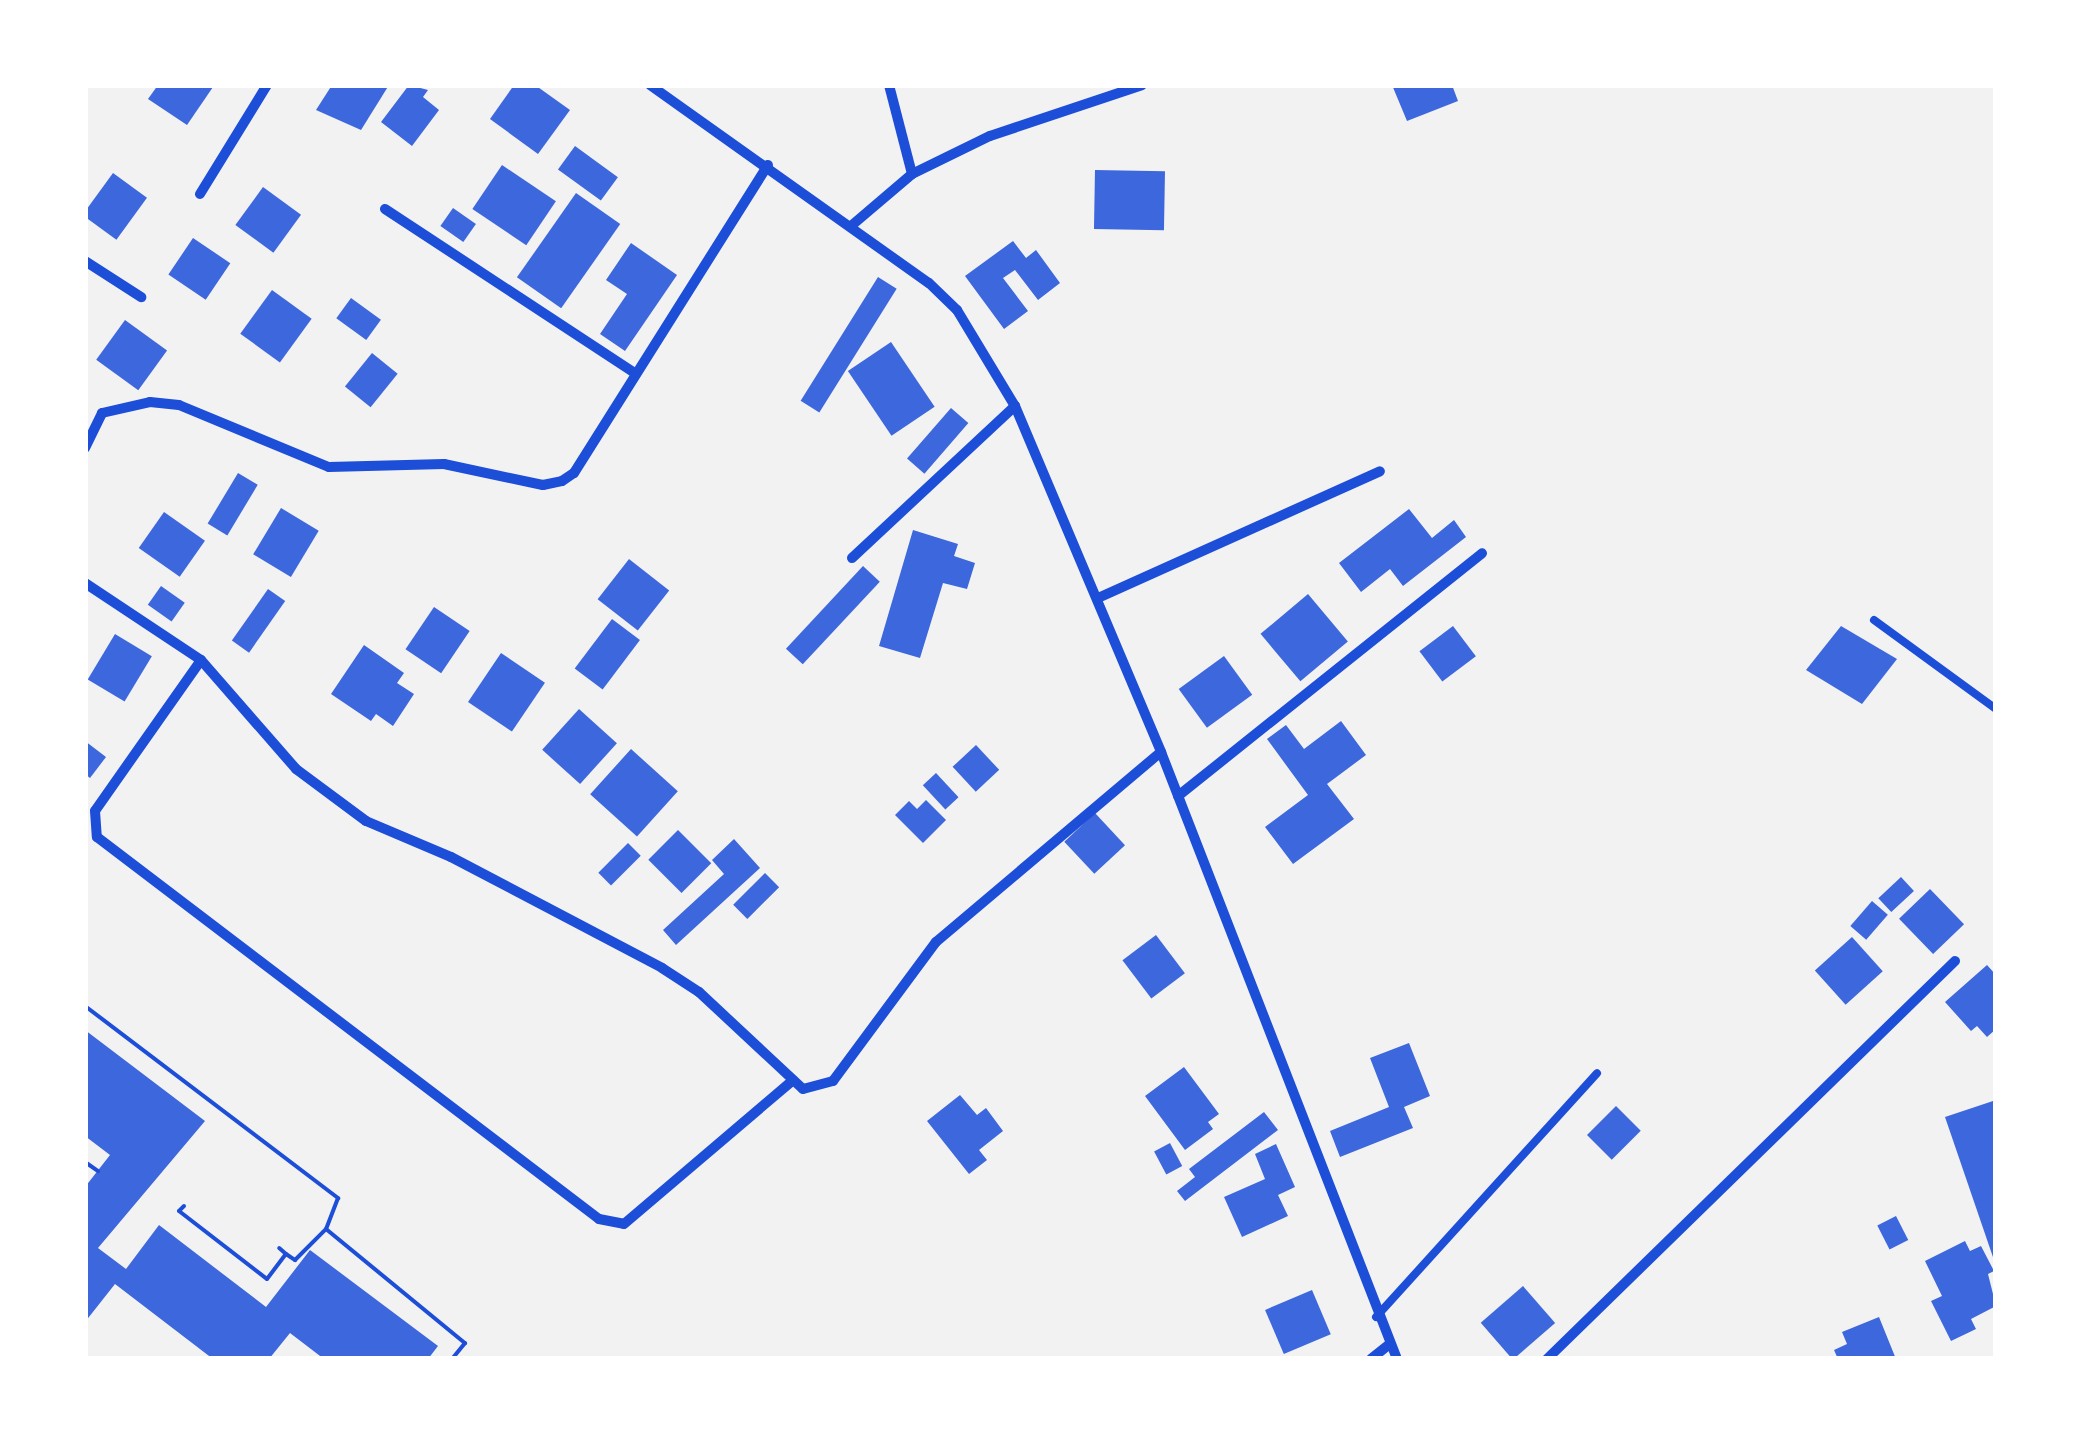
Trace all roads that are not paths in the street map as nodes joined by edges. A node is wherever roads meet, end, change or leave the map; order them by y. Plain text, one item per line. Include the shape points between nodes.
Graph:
1 (267, 85) edge
2 (650, 85) edge
3 (889, 85) edge
4 (1142, 85) edge
5 (768, 165) junction
6 (912, 174) junction
7 (200, 194) dead end
8 (384, 209) dead end
9 (851, 226) junction
10 (85, 260) edge
11 (141, 297) dead end
12 (635, 373) junction
13 (1014, 406) junction
14 (85, 448) edge
15 (1380, 471) dead end
16 (1482, 553) dead end
17 (852, 558) dead end
18 (85, 583) edge
19 (1098, 598) junction
20 (1874, 620) dead end
21 (201, 660) junction
22 (1996, 710) edge
23 (1161, 752) junction
24 (1178, 796) junction
25 (1955, 961) dead end
26 (1597, 1073) dead end
27 (793, 1080) junction
28 (1376, 1317) junction
29 (1387, 1346) junction
30 (1371, 1359) edge
31 (1397, 1359) edge
32 (1547, 1359) edge

1 - 7 street
2 - 5 street
3 - 6 street
4 - 6 street via 990,136
5 - 9 street
5 - 12 street
6 - 9 street
8 - 12 street
9 - 13 street via 957,310
10 - 11 street
12 - 14 street via 574,473 543,485 444,464 329,467 179,405 150,402 102,413
13 - 17 street
13 - 19 street
15 - 19 street
16 - 24 street
18 - 21 street
19 - 23 street
20 - 22 lane
21 - 27 street via 296,769 366,822 452,858 662,968 700,992
21 - 27 street via 95,811 97,837 599,1218 624,1224
23 - 24 street
23 - 27 street via 936,942 833,1081 803,1089
24 - 28 street
25 - 32 street
26 - 28 lane
28 - 29 street
29 - 30 street
29 - 31 street

